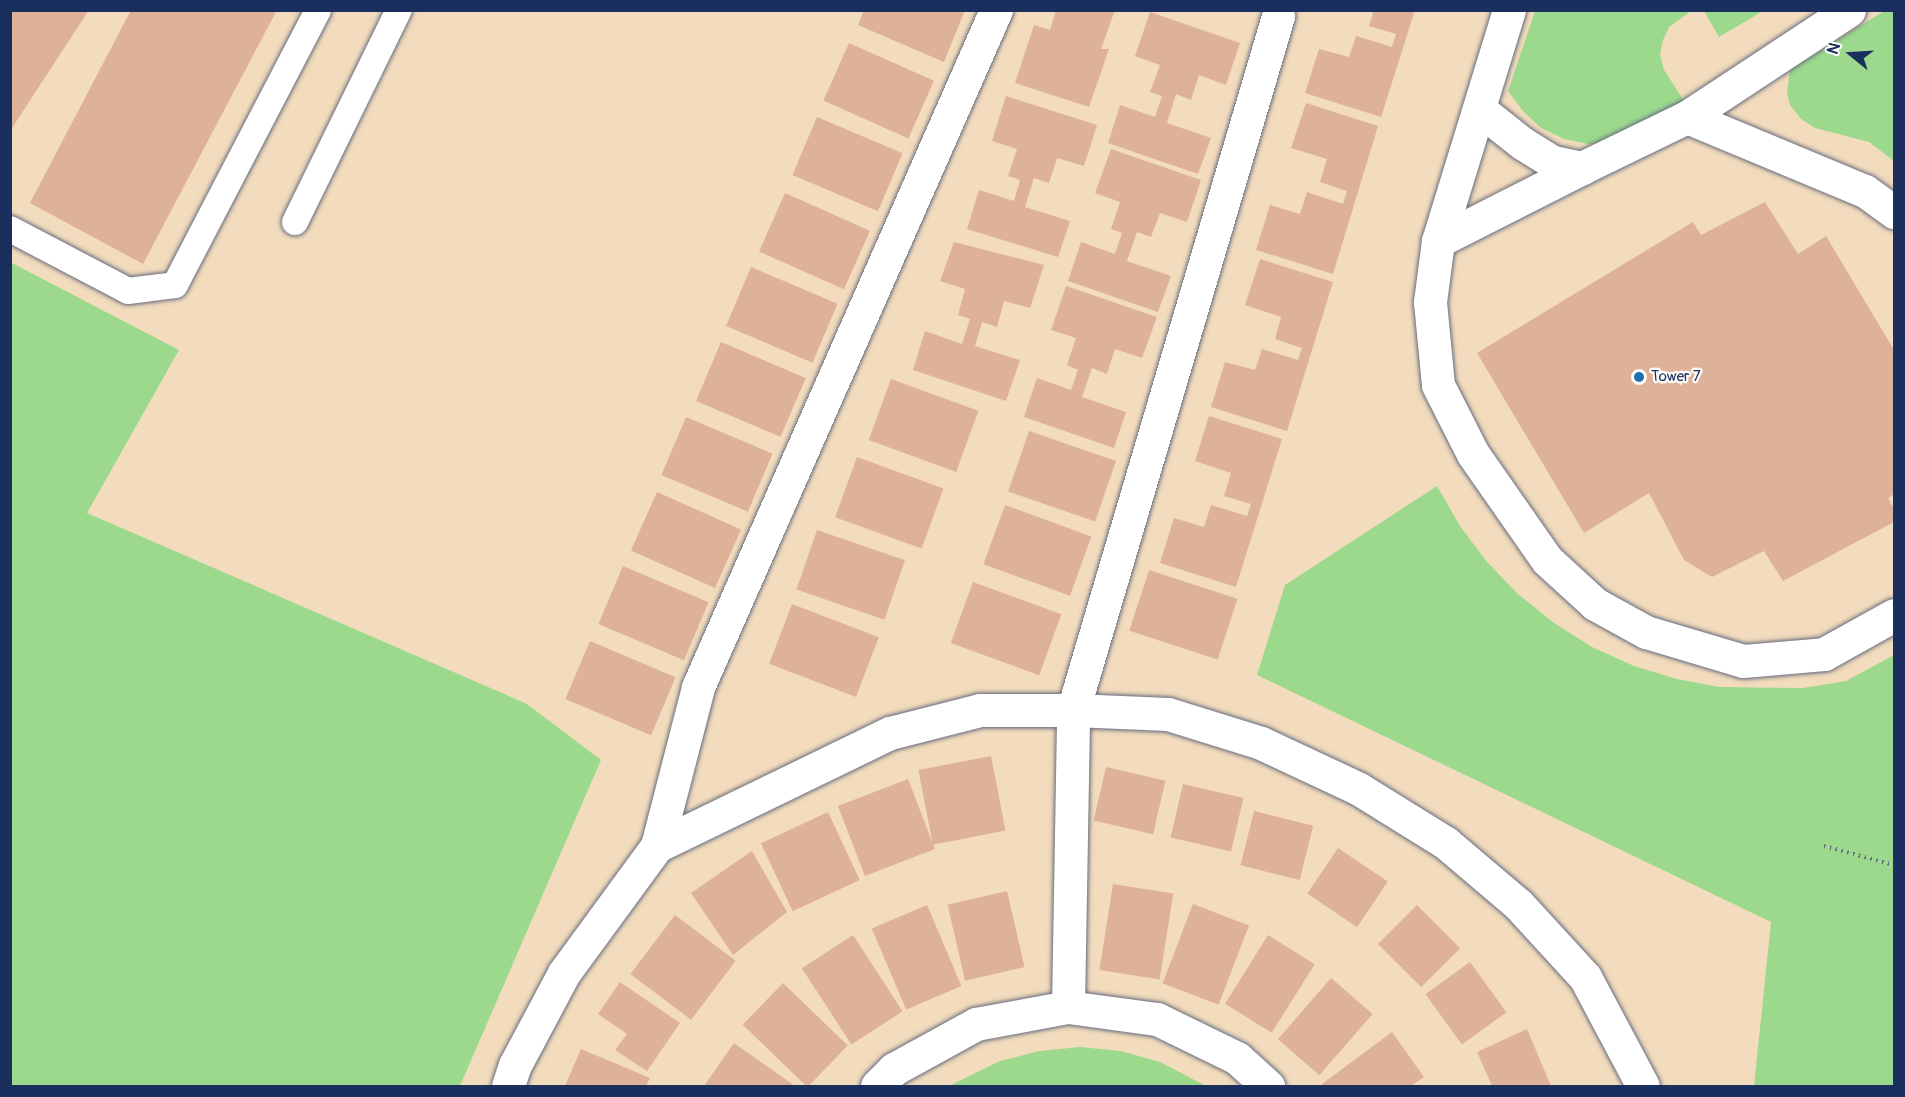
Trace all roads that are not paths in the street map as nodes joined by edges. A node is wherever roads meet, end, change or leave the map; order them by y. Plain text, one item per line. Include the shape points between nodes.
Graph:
1 (318, 10) edge
2 (399, 10) edge
3 (996, 10) edge
4 (1509, 10) edge
5 (1850, 10) edge
6 (1273, 12) edge
7 (1479, 109) junction
8 (1687, 117) junction
9 (1582, 168) junction
10 (1894, 212) edge
11 (295, 222) dead end
12 (10, 229) edge
13 (1438, 241) junction
14 (1894, 615) edge
15 (1073, 710) junction
16 (657, 846) junction
17 (1068, 1007) junction
18 (508, 1086) edge
19 (877, 1086) edge
20 (1268, 1086) edge
21 (1643, 1086) edge

1 - 12 lane via 175,285 128,291
2 - 11 lane
3 - 16 street via 698,687
4 - 7 street
5 - 8 street
6 - 15 street
7 - 9 street via 1553,162
7 - 13 street
8 - 9 street
8 - 10 street via 1865,191
9 - 13 street
13 - 14 street via 1430,302 1438,385 1473,454 1547,560 1595,604 1646,632 1743,661 1824,654
15 - 16 street via 980,710 890,733
15 - 17 street
15 - 21 street via 1168,714 1262,742 1359,789 1446,843 1518,904 1585,977
16 - 18 street via 564,973 515,1065
17 - 19 street via 976,1024 894,1069
17 - 20 street via 1157,1019 1237,1058

